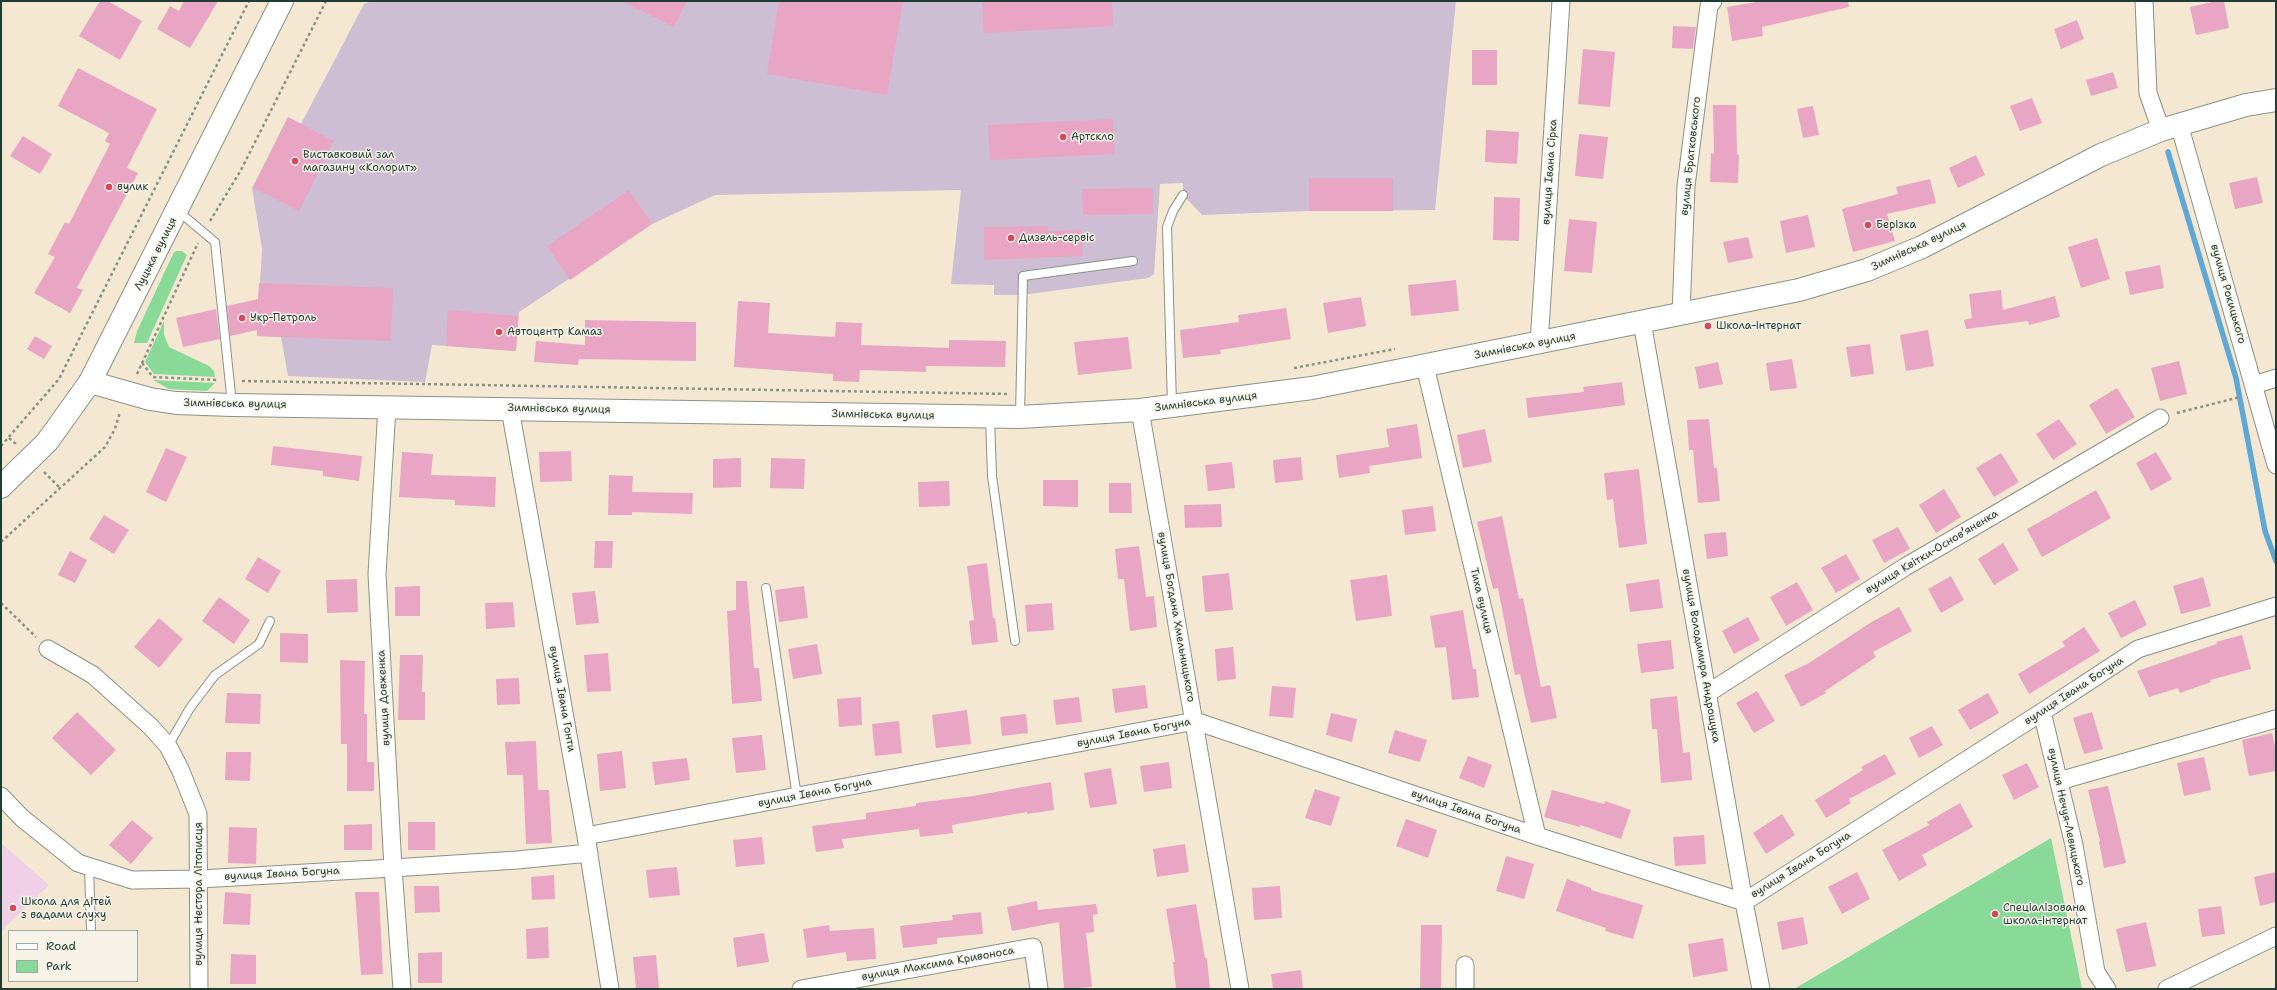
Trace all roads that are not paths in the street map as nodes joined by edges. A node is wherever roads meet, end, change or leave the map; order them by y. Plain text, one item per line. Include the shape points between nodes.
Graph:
1 (282, 1) edge
2 (1561, 1) edge
3 (1713, 1) edge
4 (2144, 1) edge
5 (2276, 100) edge
6 (2170, 127) junction
7 (1183, 195) dead end
8 (178, 211) junction
9 (1133, 261) dead end
10 (1680, 314) junction
11 (1642, 322) junction
12 (1539, 344) junction
13 (1425, 366) junction
14 (2276, 378) edge
15 (90, 382) junction
16 (2254, 385) junction
17 (232, 405) junction
18 (1172, 406) junction
19 (387, 407) junction
20 (510, 409) junction
21 (1140, 410) junction
22 (990, 416) junction
23 (1020, 417) junction
24 (2160, 418) road end
25 (2276, 465) edge
26 (1, 487) edge
27 (766, 588) dead end
28 (2276, 606) edge
29 (270, 622) dead end
30 (1015, 641) dead end
31 (48, 649) road end
32 (1708, 693) junction
33 (2042, 712) junction
34 (2276, 719) edge
35 (1195, 721) junction
36 (168, 746) junction
37 (2059, 781) junction
38 (1, 796) edge
39 (797, 797) junction
40 (586, 836) junction
41 (1537, 836) junction
42 (589, 853) junction
43 (89, 866) junction
44 (393, 868) junction
45 (200, 879) junction
46 (1744, 902) junction
47 (91, 930) edge
48 (2276, 936) edge
49 (1465, 965) dead end
50 (199, 989) edge
51 (402, 989) edge
52 (610, 989) edge
53 (801, 989) edge
54 (1039, 989) edge
55 (1240, 989) edge
56 (1465, 989) edge
57 (1761, 989) edge
58 (2107, 989) edge
59 (2167, 989) edge

1 - 8 main road, Луцька вулиця
2 - 12 street, вулиця Івана Сірка
3 - 10 street, вулиця Братковського via 1709,6 1686,186
4 - 6 street, вулиця Рокицького via 2148,93
5 - 6 main road, Зимнівська вулиця via 2246,105
6 - 10 main road, Зимнівська вулиця via 2101,155 1922,247 1867,270 1799,290
6 - 16 street, вулиця Рокицького
7 - 18 lane via 1172,211 1167,227
8 - 15 main road, Луцька вулиця
8 - 17 lane via 215,242
9 - 23 lane via 1023,276
10 - 11 main road, Зимнівська вулиця
11 - 12 main road, Зимнівська вулиця
11 - 32 street, вулиця Володимира Андрощука
12 - 13 main road, Зимнівська вулиця
13 - 18 main road, Зимнівська вулиця via 1312,388
13 - 41 street, Тиха вулиця
14 - 16 street
15 - 17 main road, Зимнівська вулиця via 176,403
15 - 26 main road, Луцька вулиця via 47,442
16 - 25 street, вулиця Рокицького
17 - 19 main road, Зимнівська вулиця
18 - 21 main road, Зимнівська вулиця
19 - 20 main road, Зимнівська вулиця
19 - 44 street, вулиця Довженка via 377,574
20 - 22 main road, Зимнівська вулиця
20 - 40 street, вулиця Івана Гонти
21 - 23 main road, Зимнівська вулиця
21 - 35 street, вулиця Богдана Хмельницького
22 - 23 main road, Зимнівська вулиця
22 - 30 lane via 992,476
24 - 32 street, вулиця Квітки-Основʼяненка via 1905,567
27 - 39 lane
28 - 33 street, вулиця Івана Богуна via 2138,648
29 - 36 lane via 259,644 215,675 190,708
31 - 36 street, вулиця Нестора Літописця via 94,675
32 - 46 street, вулиця Володимира Андрощука
33 - 37 street, вулиця Нечуя-Левицького
33 - 46 street, вулиця Івана Богуна
34 - 37 street
35 - 39 street, вулиця Івана Богуна
35 - 41 street, вулиця Івана Богуна
35 - 55 street, вулиця Богдана Хмельницького
36 - 45 street, вулиця Нестора Літописця via 198,814
37 - 58 street, вулиця Нечуя-Левицького via 2074,845 2096,972
38 - 43 street, вулиця Івана Богуна via 22,818 78,863
39 - 40 street, вулиця Івана Богуна
40 - 42 street, вулиця Івана Гонти
41 - 46 street, вулиця Івана Богуна
42 - 44 street, вулиця Івана Богуна
42 - 52 street, вулиця Івана Гонти
43 - 45 street, вулиця Івана Богуна via 132,880
43 - 47 lane
44 - 45 street, вулиця Івана Богуна
44 - 51 street, вулиця Довженка
45 - 50 street, вулиця Нестора Літописця
46 - 57 street, вулиця Володимира Андрощука
48 - 59 street
49 - 56 street
53 - 54 street, вулиця Максима Кривоноса via 1032,947

